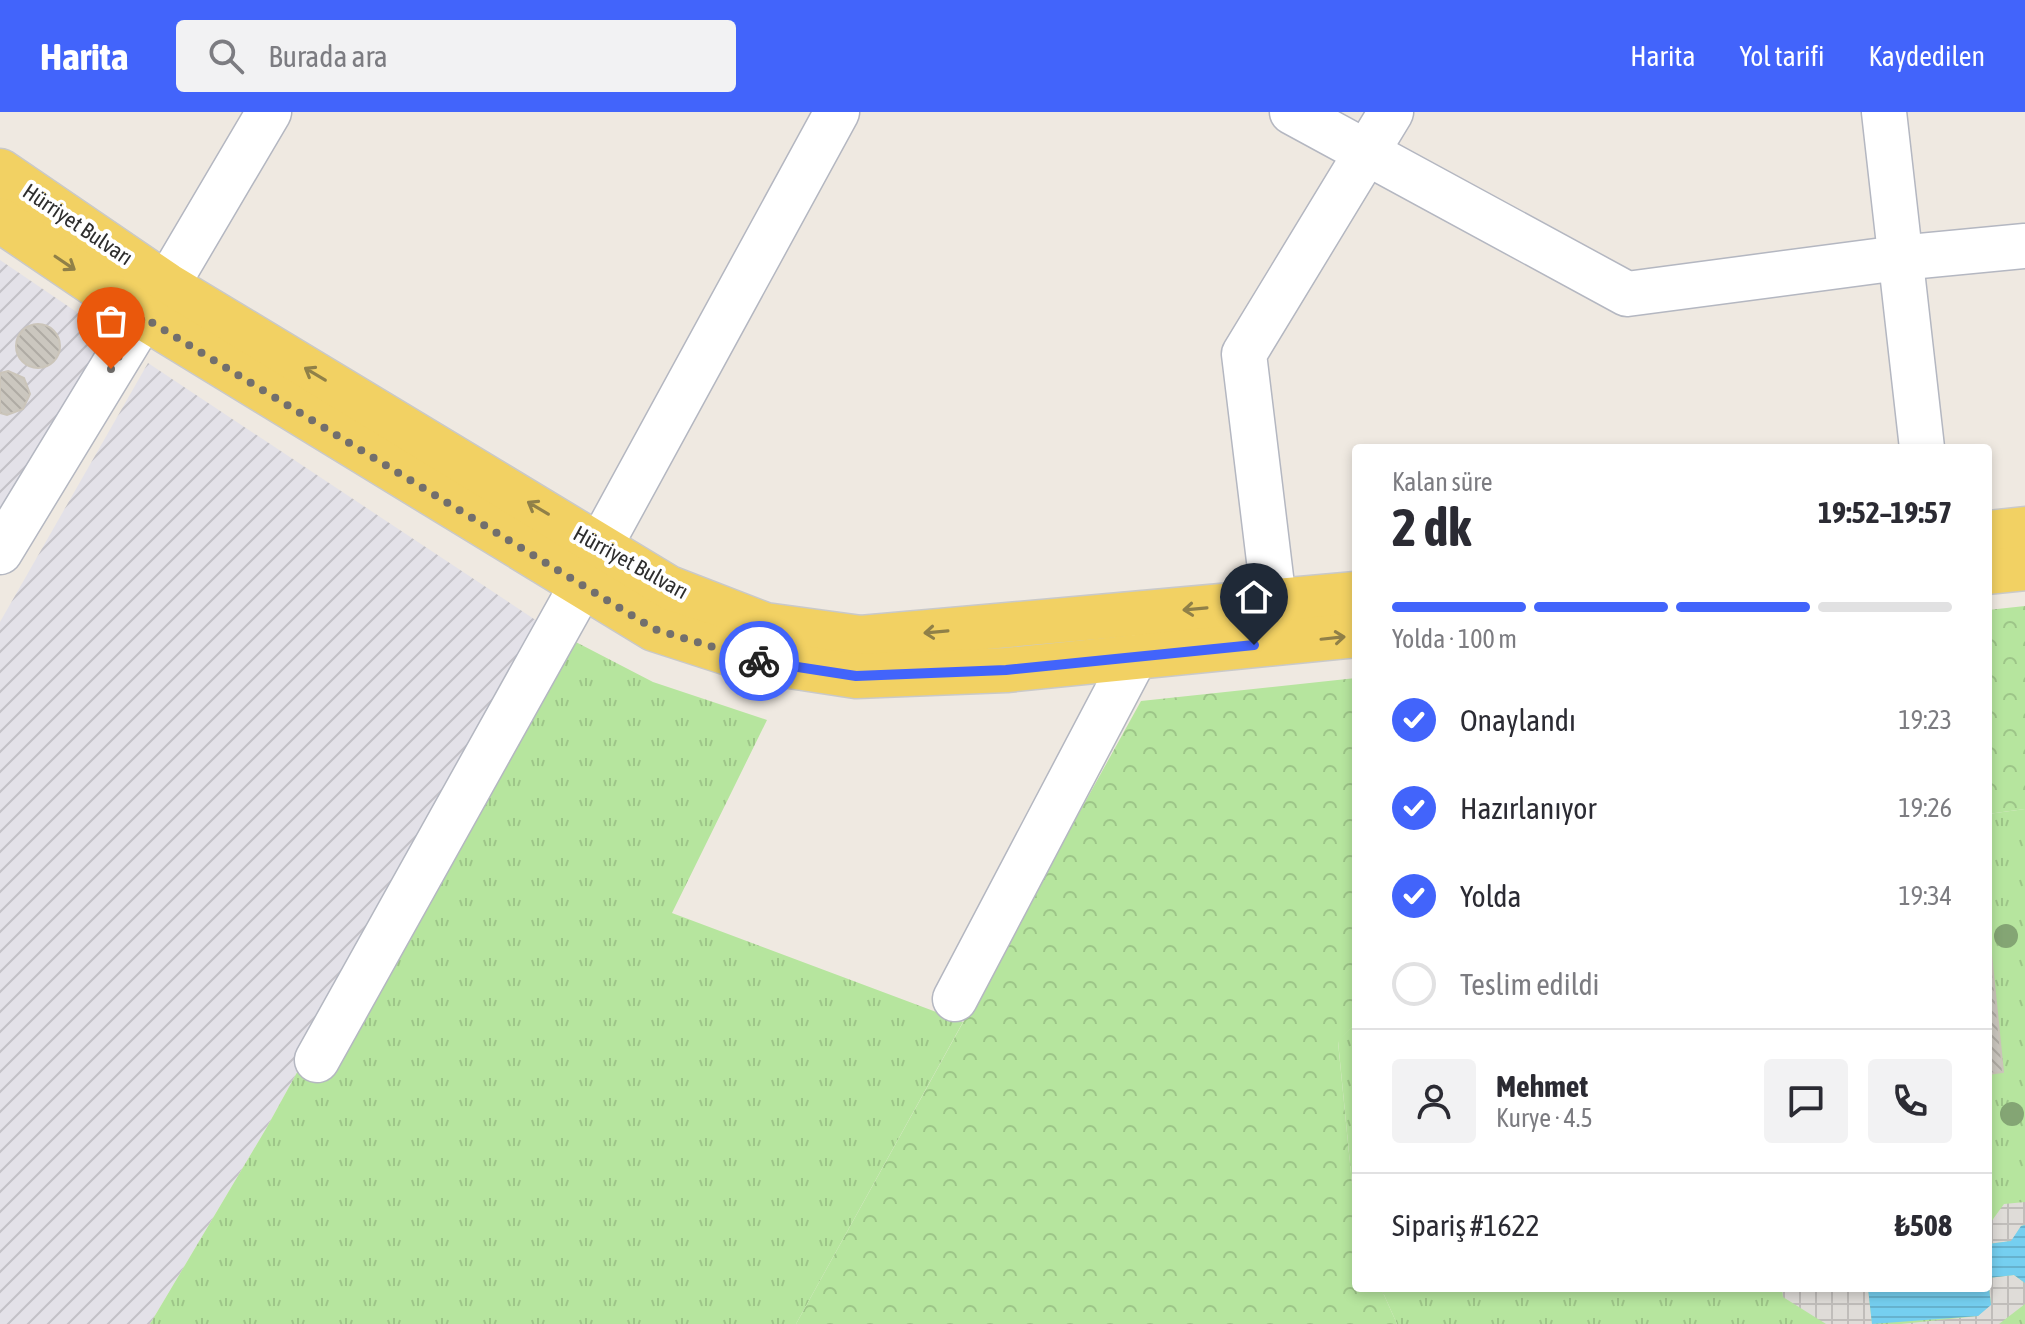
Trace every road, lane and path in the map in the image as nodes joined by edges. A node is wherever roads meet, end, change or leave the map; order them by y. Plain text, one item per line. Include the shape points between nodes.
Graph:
1 (269, 112) edge
2 (837, 112) edge
3 (1292, 112) edge
4 (1391, 112) edge
5 (1884, 112) edge
6 (1366, 153) junction
7 (0, 171) edge
8 (0, 220) edge
9 (2025, 246) edge
10 (1899, 258) junction
11 (155, 301) junction
12 (1922, 444) edge
13 (2025, 529) edge
14 (1992, 533) edge
15 (600, 546) junction
16 (0, 552) edge
17 (2025, 568) edge
18 (1992, 572) edge
19 (582, 585) junction
20 (1352, 595) edge
21 (1279, 622) junction
22 (1352, 634) edge
23 (1135, 657) junction
24 (955, 999) dead end
25 (317, 1060) dead end

1 - 11 street
2 - 15 street
3 - 6 street
4 - 6 street
5 - 10 street
6 - 10 street via 1627,294
6 - 21 street via 1244,354
7 - 11 main road, Hürriyet Bulvarı
8 -> 11 main road, Hürriyet Bulvarı
9 - 10 street
10 - 12 street
15 -> 11 main road, Hürriyet Bulvarı
11 - 16 street
11 - 19 main road, Hürriyet Bulvarı
13 - 14 main road
21 -> 15 main road, Hürriyet Bulvarı via 861,638 765,625 669,588
17 - 18 main road
19 - 23 main road, Hürriyet Bulvarı via 654,629 750,660 856,676 1006,670
19 - 25 street
20 - 21 main road, Hürriyet Bulvarı
21 -> 22 main road, Hürriyet Bulvarı
21 - 23 main road, Hürriyet Bulvarı
23 - 24 street

